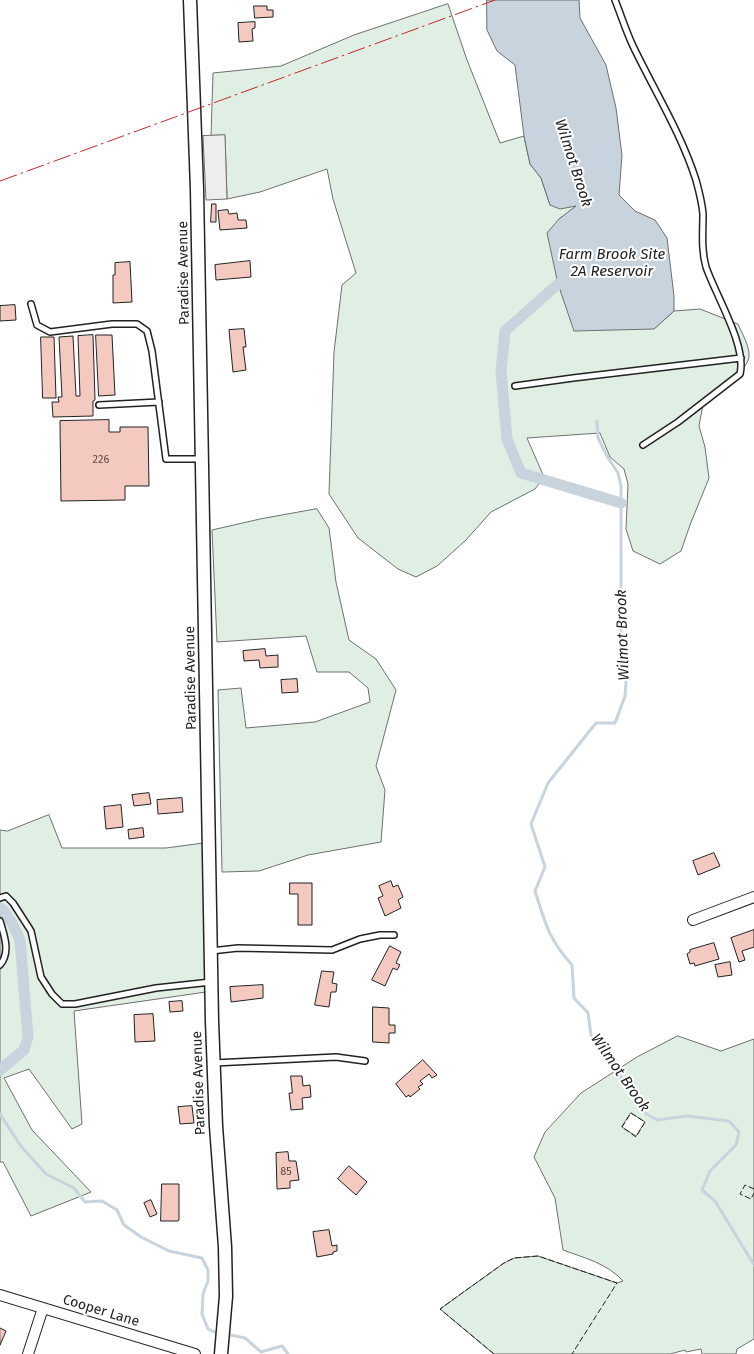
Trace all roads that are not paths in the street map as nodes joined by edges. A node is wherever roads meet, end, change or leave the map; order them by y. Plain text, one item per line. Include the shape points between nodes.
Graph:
1 (190, 0) edge
2 (614, 0) edge
3 (31, 304) dead end
4 (742, 358) junction
5 (515, 386) dead end
6 (159, 402) junction
7 (99, 405) dead end
8 (643, 445) dead end
9 (202, 459) junction
10 (754, 897) edge
11 (0, 898) edge
12 (693, 920) dead end
13 (0, 921) edge
14 (394, 935) dead end
15 (210, 951) junction
16 (0, 965) edge
17 (211, 982) junction
18 (364, 1061) dead end
19 (213, 1063) junction
20 (0, 1294) edge
21 (43, 1308) junction
22 (28, 1354) edge
23 (195, 1354) edge
24 (222, 1354) edge

1 - 9 street, Paradise Avenue
2 - 4 lane via 695,179 702,202 705,264
3 - 6 lane via 37,326 50,332 112,324 137,324 147,331
4 - 5 lane
4 - 8 lane via 740,374
6 - 7 lane
6 - 9 lane via 166,459
9 - 15 street, Paradise Avenue
10 - 12 street
11 - 17 lane via 6,896 13,902 31,931 41,977 62,1004
13 - 16 lane via 7,950
14 - 15 lane via 366,938 332,950 238,948
15 - 17 street, Paradise Avenue
17 - 19 street, Paradise Avenue
18 - 19 lane via 336,1057
19 - 24 street, Paradise Avenue via 225,1247
20 - 21 street, Cooper Lane
21 - 22 street
21 - 23 street, Cooper Lane

